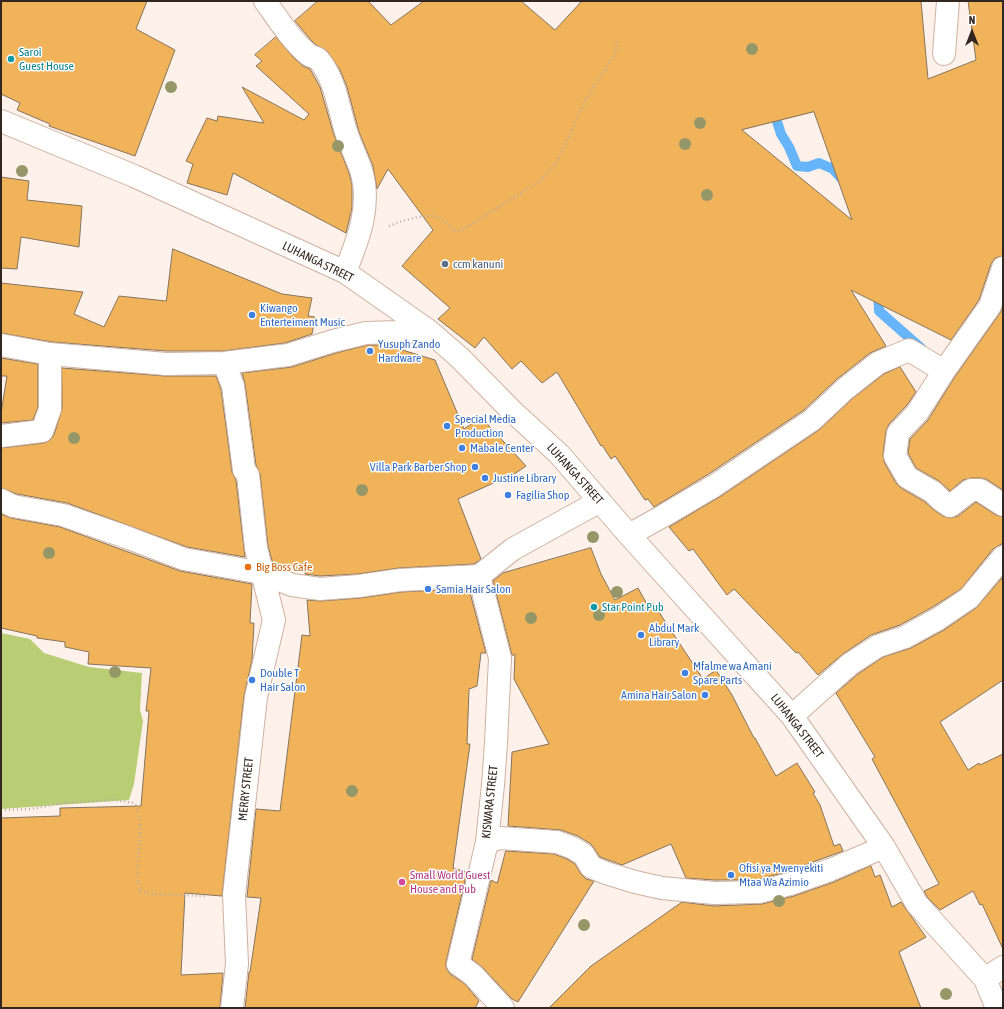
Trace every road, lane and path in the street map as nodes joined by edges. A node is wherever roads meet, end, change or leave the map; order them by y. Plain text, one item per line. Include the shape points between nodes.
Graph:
1 (265, 1) edge
2 (948, 1) edge
3 (617, 41) dead end
4 (944, 54) dead end
5 (1, 121) edge
6 (358, 241) junction
7 (1003, 268) edge
8 (345, 272) junction
9 (429, 331) junction
10 (1, 345) edge
11 (50, 354) junction
12 (224, 363) junction
13 (944, 371) junction
14 (1, 436) edge
15 (1, 500) edge
16 (600, 502) junction
17 (1003, 504) edge
18 (629, 535) junction
19 (1003, 557) edge
20 (262, 573) junction
21 (479, 576) junction
22 (792, 716) junction
23 (1, 810) edge
24 (487, 842) junction
25 (884, 846) junction
26 (234, 895) junction
27 (1003, 967) edge
28 (985, 979) junction
29 (232, 1008) edge
30 (503, 1008) edge
31 (997, 1008) edge

1 - 6 street via 286,30 310,56 318,59 331,79 345,131 366,190 366,206
2 - 4 street
3 - 6 path via 615,54 586,99 557,162 540,181 458,231 438,218 421,216 398,222
5 - 8 street, LUHANGA STREET via 134,176
6 - 8 street
7 - 13 street via 990,306
8 - 9 street, LUHANGA STREET
9 - 12 street via 366,333 288,355
9 - 16 street, LUHANGA STREET via 559,454
10 - 11 street
11 - 12 street via 166,364
11 - 14 street via 50,409 42,431
12 - 20 street, MERRY STREET via 233,386 244,470 248,475 256,548
13 - 17 street via 917,413 898,433 895,456 906,477 933,492 950,506 971,490 980,490
13 - 18 street via 909,350 878,363 812,420 776,445 689,502
15 - 20 street via 13,506 63,515 184,559
16 - 18 street, LUHANGA STREET
16 - 21 street via 513,549
18 - 22 street, LUHANGA STREET
19 - 22 street via 969,598 932,622 878,646 850,664
20 - 21 street via 292,584 320,589 400,580
20 - 26 street, MERRY STREET via 274,620 256,696
21 - 24 street, KISWARA STREET via 500,658
22 - 25 street, LUHANGA STREET
23 - 26 path via 114,800 134,803 140,816 140,892 193,896
24 - 25 street via 500,838 557,842 573,848 584,855 591,867 606,873 662,888 714,893 759,892 790,884 830,870
24 - 30 street, KISWARA STREET via 458,964 473,975
25 - 28 street, LUHANGA STREET via 917,904
26 - 29 street, MERRY STREET via 237,964
27 - 28 street
28 - 31 street, LUHANGA STREET

